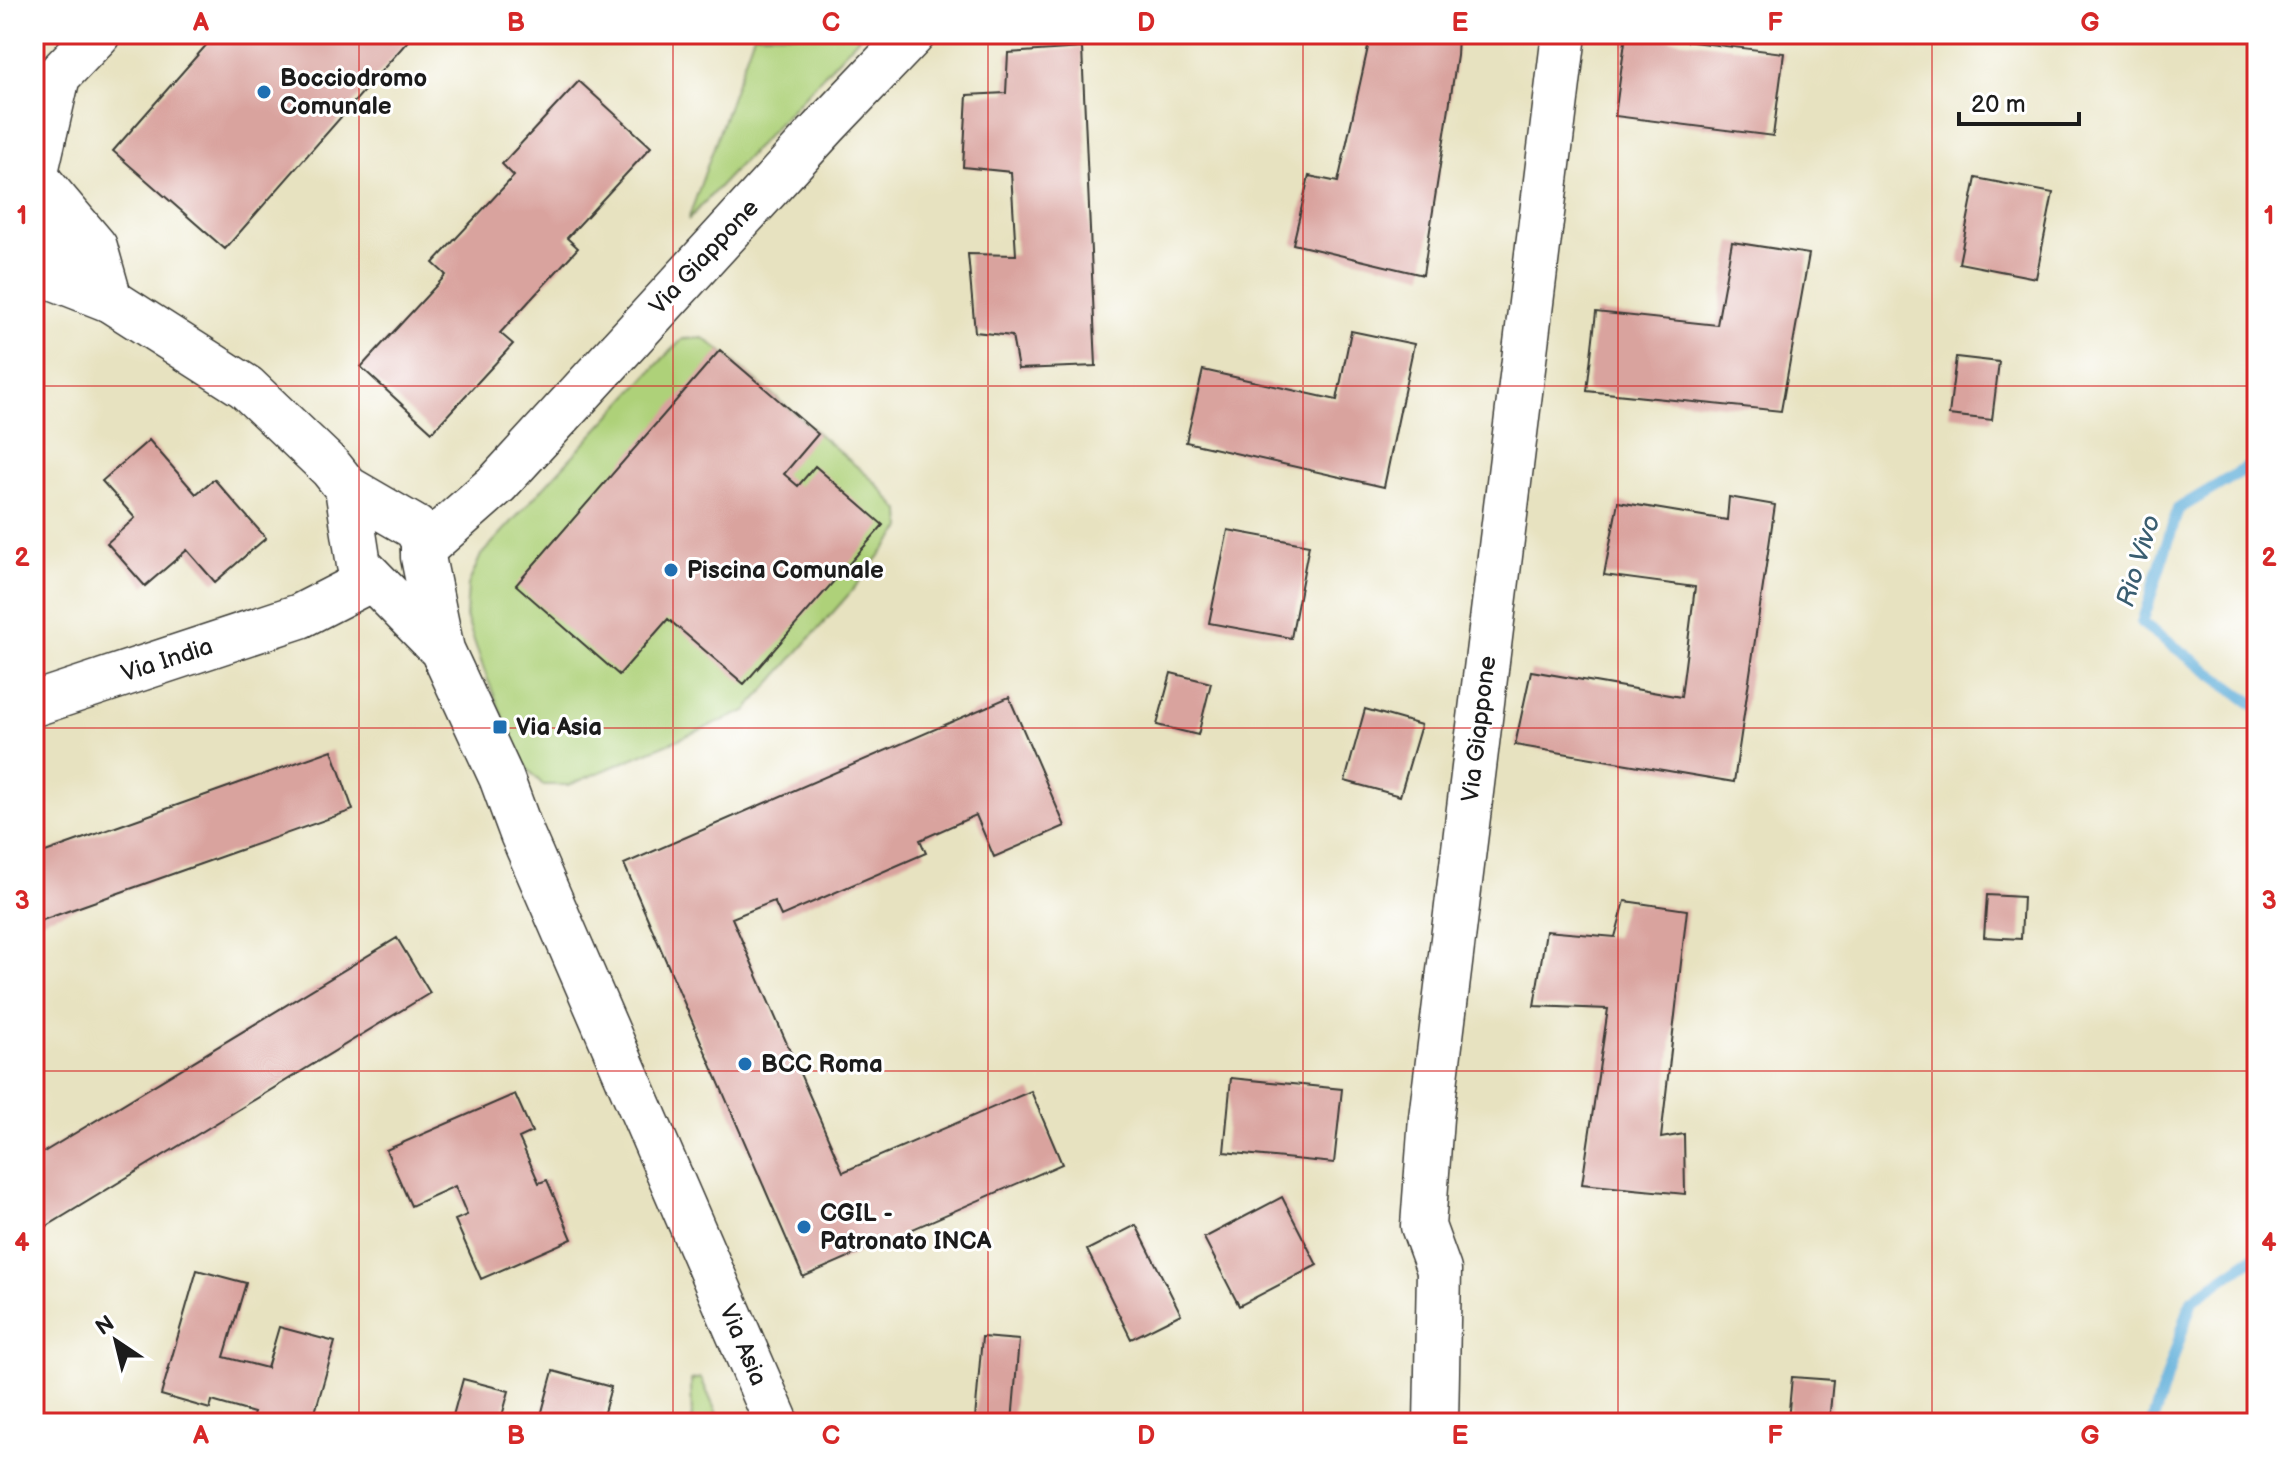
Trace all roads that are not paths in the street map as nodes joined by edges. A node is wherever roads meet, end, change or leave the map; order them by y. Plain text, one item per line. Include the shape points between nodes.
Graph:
1 (98, 34) edge
2 (913, 34) edge
3 (1564, 34) edge
4 (46, 84) edge
5 (34, 222) edge
6 (34, 270) edge
7 (110, 300) junction
8 (347, 488) junction
9 (415, 537) junction
10 (365, 568) junction
11 (442, 650) junction
12 (34, 704) edge
13 (777, 1423) edge
14 (1436, 1423) edge

1 - 4 street
2 - 9 street, Via Giappone via 498,483
3 - 14 street, Via Giappone via 1431,1118 1423,1226 1439,1270
4 - 7 street via 35,176 95,247
5 - 7 street
6 - 7 street
7 - 8 street via 246,387
8 - 9 street
8 - 10 street
9 - 10 street via 417,570 406,580 392,584
9 - 10 street via 386,516 370,522 359,536
9 - 11 street, Via Asia
10 - 11 street, Via Asia
10 - 12 street, Via India via 300,616
11 - 13 street, Via Asia

